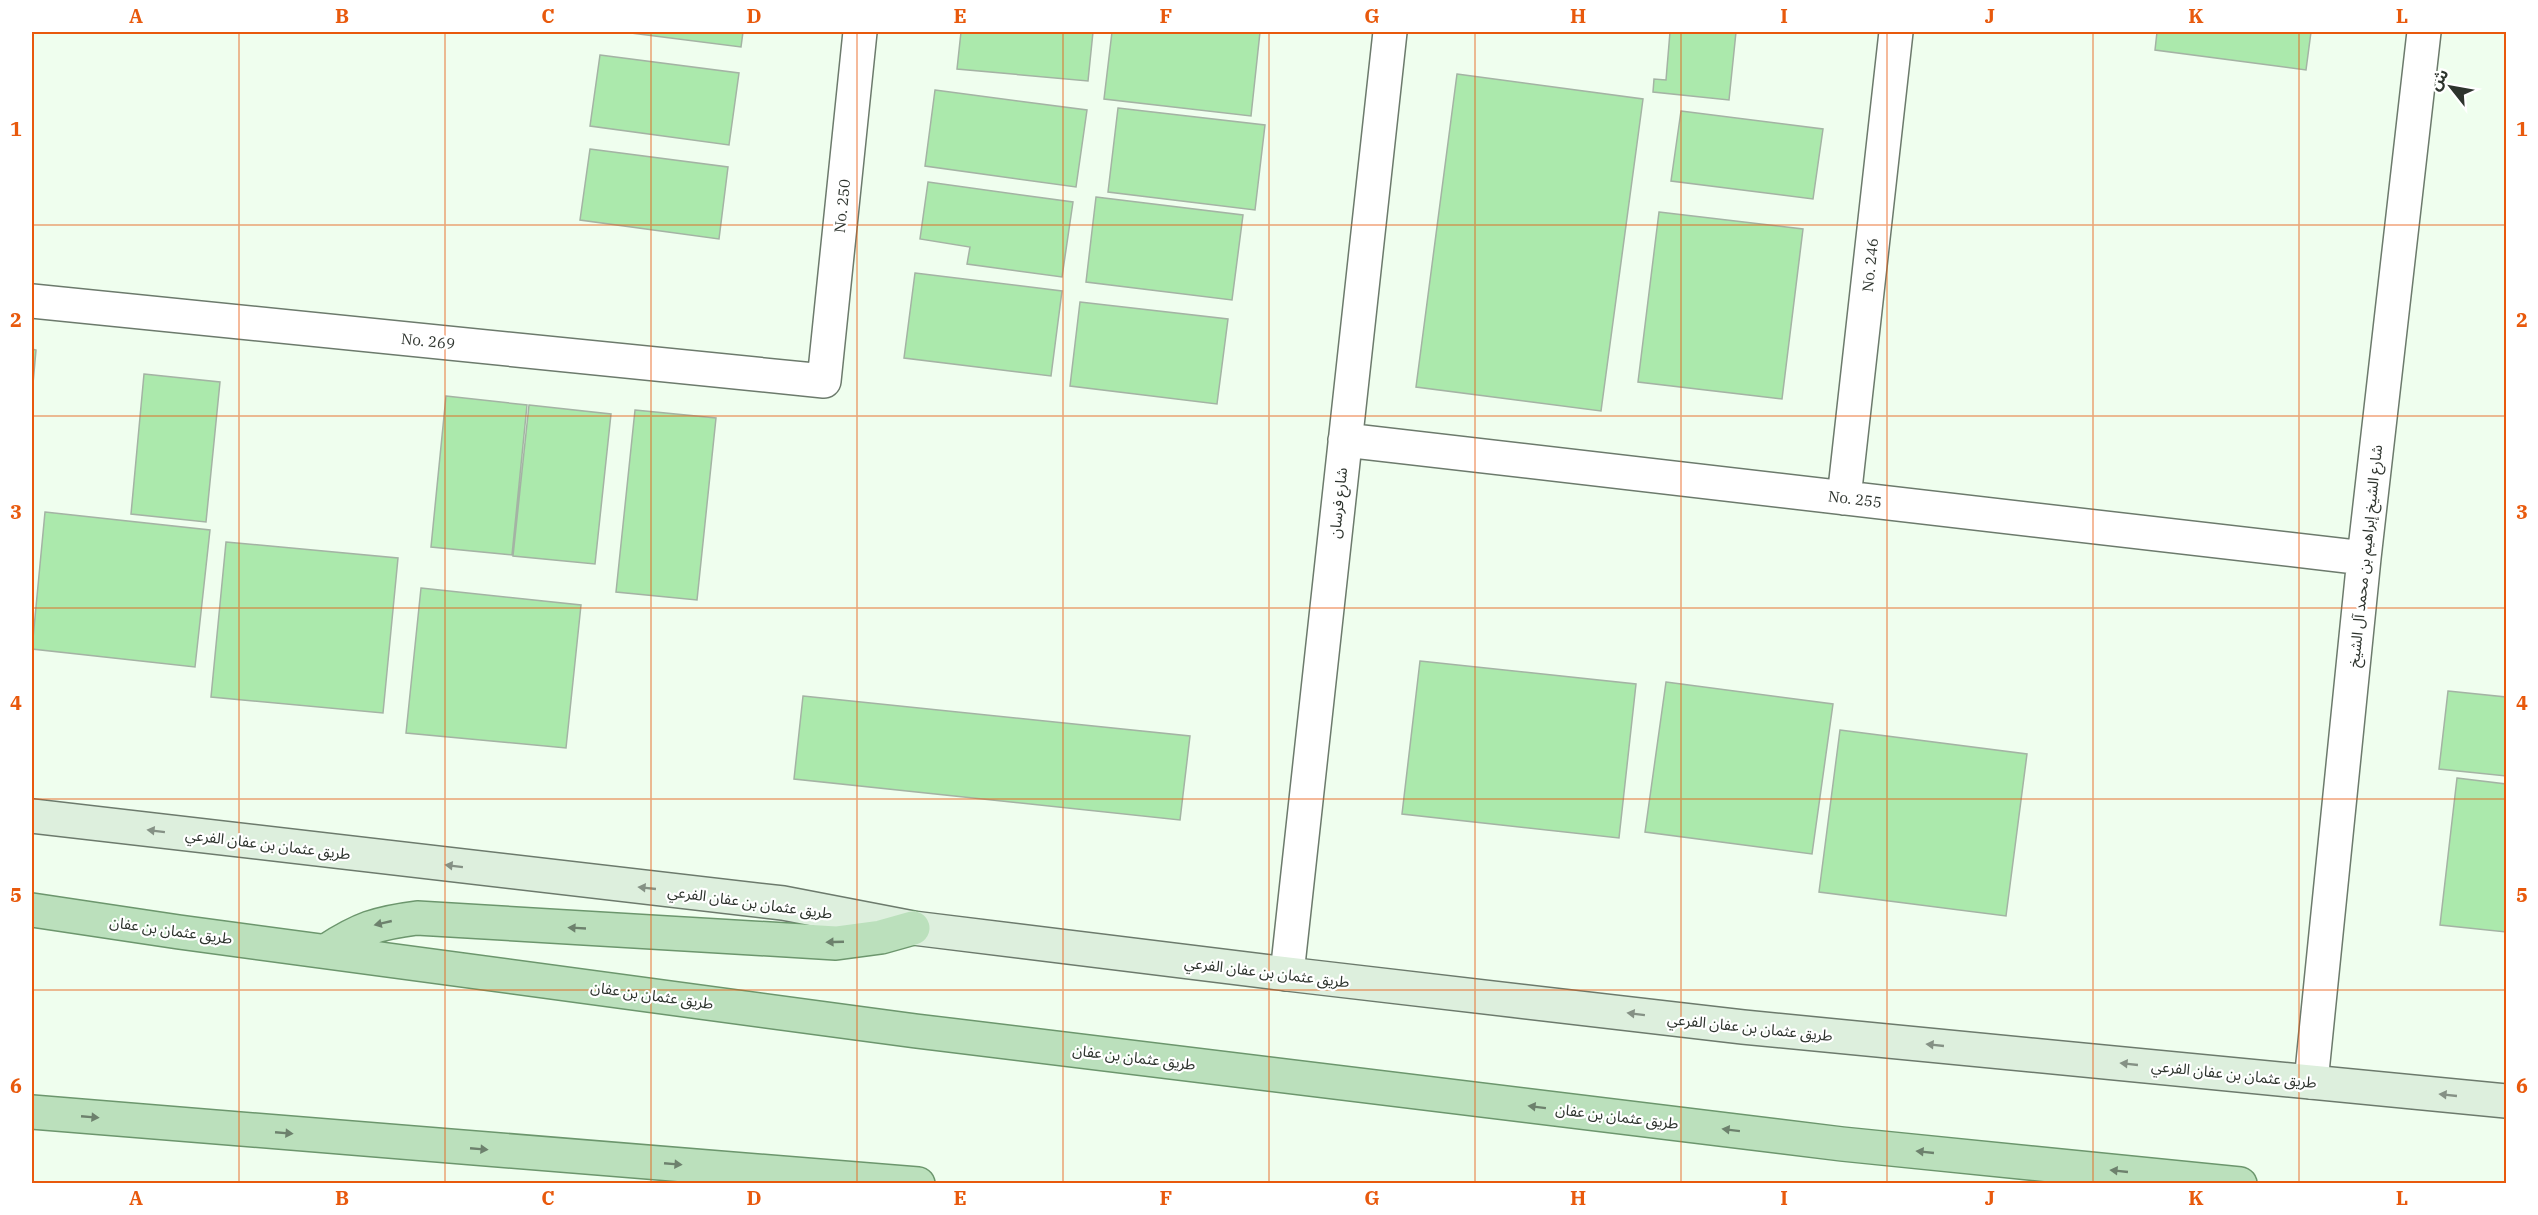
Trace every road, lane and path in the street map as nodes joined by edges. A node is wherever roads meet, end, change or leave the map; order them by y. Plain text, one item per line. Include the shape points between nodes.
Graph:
1 (860, 32) edge
2 (1390, 32) edge
3 (1896, 32) edge
4 (2424, 32) edge
5 (32, 301) edge
6 (824, 381) joint
7 (1345, 440) junction
8 (1844, 498) junction
9 (2364, 558) junction
10 (32, 816) edge
11 (32, 910) edge
12 (913, 928) junction
13 (326, 951) junction
14 (1287, 974) junction
15 (2311, 1082) junction
16 (2506, 1101) edge
17 (32, 1112) edge
18 (918, 1184) edge
19 (2240, 1184) edge

1 - 6 street, No. 250
2 - 7 street, شارع فرسان
3 - 8 street, No. 246
4 - 9 street, شارع الشيخ إبراهيم بن محمد آل الشيخ
5 - 6 street, No. 269
7 - 8 street, No. 255
7 - 14 street, شارع فرسان
8 - 9 street, No. 255
9 - 15 street, شارع الشيخ إبراهيم بن محمد آل الشيخ
12 -> 10 main road, طريق عثمان بن عفان الفرعي via 783,903
11 - 13 main road, طريق عثمان بن عفان
12 -> 13 main road via 836,943 417,918 357,931
12 - 14 main road, طريق عثمان بن عفان الفرعي
19 -> 13 main road, طريق عثمان بن عفان via 1818,1141 916,1031
15 -> 14 main road, طريق عثمان بن عفان الفرعي via 1743,1027
16 -> 15 main road, طريق عثمان بن عفان الفرعي
17 -> 18 main road

